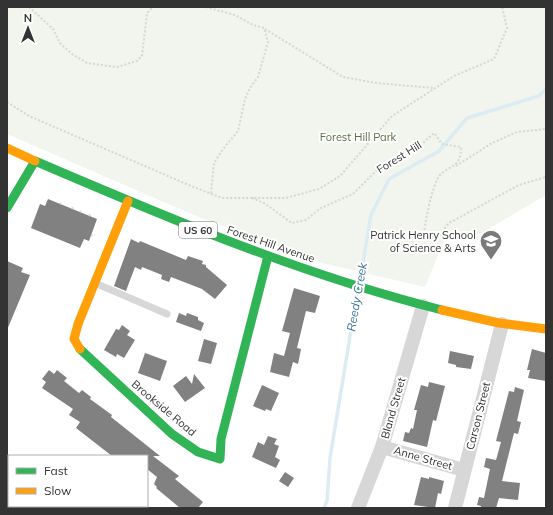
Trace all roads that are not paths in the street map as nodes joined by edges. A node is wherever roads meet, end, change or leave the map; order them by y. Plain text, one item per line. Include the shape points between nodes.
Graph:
1 (7, 148) edge
2 (35, 161) junction
3 (128, 201) junction
4 (7, 208) edge
5 (268, 256) junction
6 (95, 283) junction
7 (417, 304) junction
8 (166, 314) dead end
9 (508, 325) junction
10 (546, 329) edge
11 (546, 336) edge
12 (382, 447) junction
13 (464, 470) junction
14 (358, 508) edge
15 (456, 508) edge

1 - 2 main road, Forest Hill Avenue
2 - 3 main road, Forest Hill Avenue / US 60
2 - 4 main road
3 - 5 main road, Forest Hill Avenue / US 60
3 - 6 main road, Brookside Road
5 - 6 main road, Brookside Road via 221,439 220,459 198,452 172,434 82,353 74,339
5 - 7 main road, Forest Hill Avenue / US 60
6 - 8 lane
7 - 9 main road, Forest Hill Avenue / US 60 via 477,320
7 - 12 street, Bland Street
9 - 10 main road, Forest Hill Avenue / US 60
9 - 11 main road, Forest Hill Avenue / US 60
9 - 13 street, Carson Street
12 - 13 street, Anne Street
12 - 14 street, Bland Street
13 - 15 street, Carson Street

